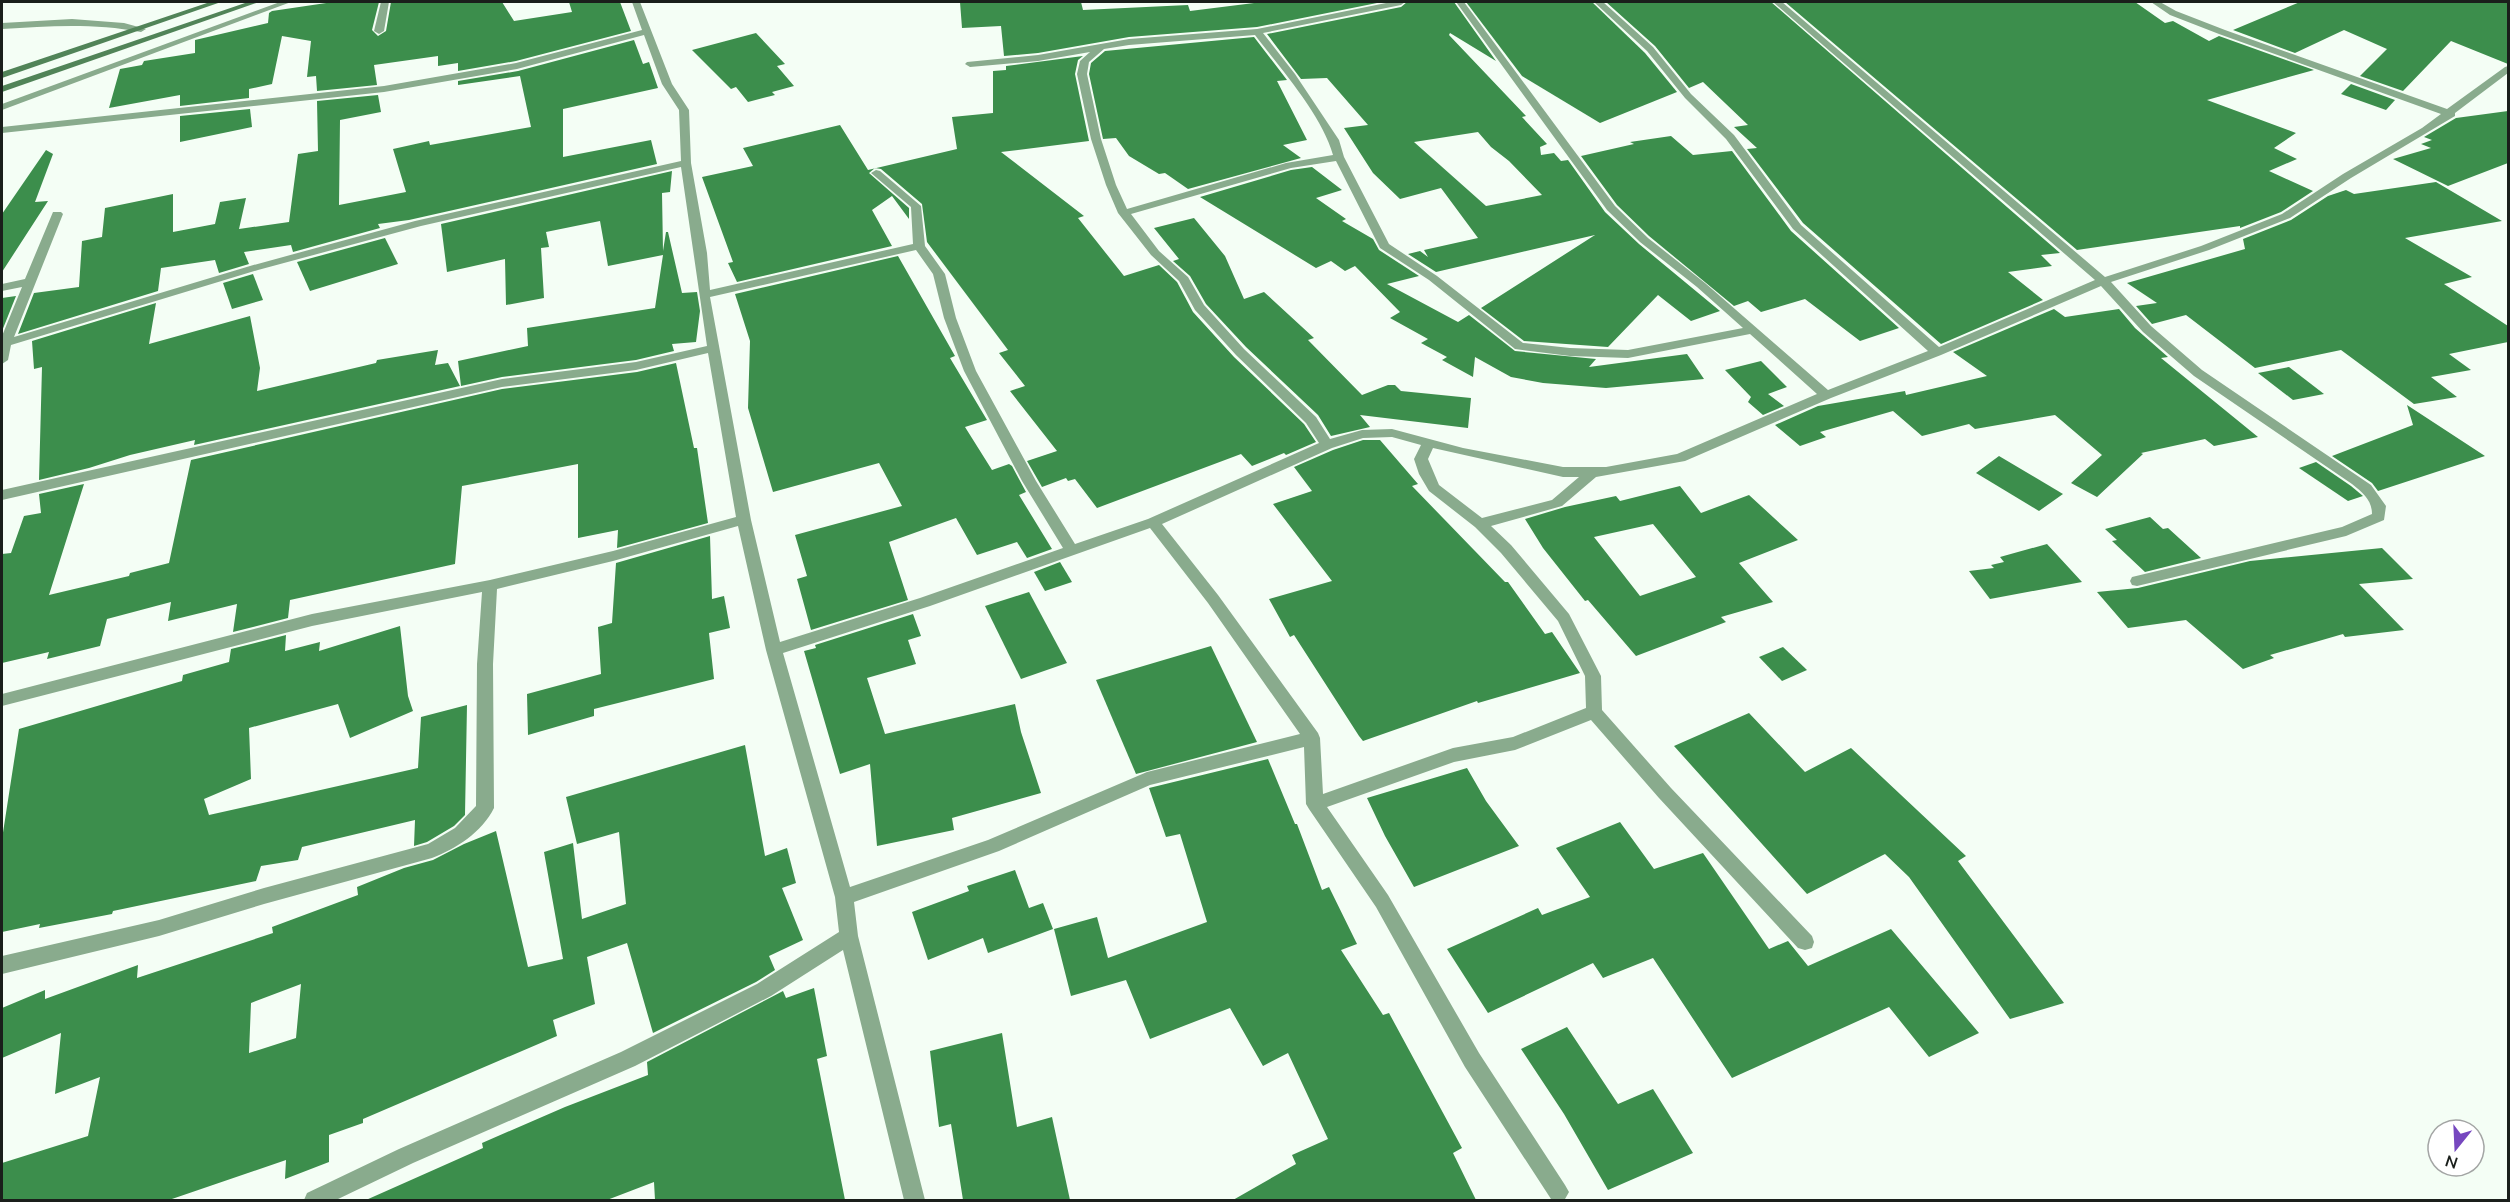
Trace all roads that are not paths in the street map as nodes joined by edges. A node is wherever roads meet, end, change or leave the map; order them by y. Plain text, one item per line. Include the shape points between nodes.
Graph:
1 (217, 2) edge
2 (255, 2) edge
3 (287, 2) edge
4 (385, 2) edge
5 (636, 2) edge
6 (1401, 2) edge
7 (1460, 2) edge
8 (1598, 2) edge
9 (1777, 2) edge
10 (2156, 2) edge
11 (2, 26) edge
12 (141, 29) junction
13 (379, 31) dead end
14 (646, 32) junction
15 (1257, 32) junction
16 (1101, 47) junction
17 (970, 64) dead end
18 (2508, 69) edge
19 (2, 75) edge
20 (2, 90) edge
21 (2, 107) edge
22 (2451, 114) junction
23 (2, 130) edge
24 (1339, 157) junction
25 (686, 163) junction
26 (876, 173) dead end
27 (1124, 213) junction
28 (57, 214) dead end
29 (919, 246) junction
30 (2103, 281) junction
31 (29, 282) junction
32 (2, 287) edge
33 (704, 295) junction
34 (1753, 330) junction
35 (4, 344) edge
36 (714, 348) junction
37 (1937, 352) junction
38 (2, 360) edge
39 (1826, 395) junction
40 (1429, 443) junction
41 (1327, 445) junction
42 (1592, 473) junction
43 (2, 495) edge
44 (744, 520) junction
45 (1153, 522) junction
46 (1480, 524) junction
47 (1072, 551) junction
48 (2138, 581) dead end
49 (490, 585) junction
50 (774, 650) junction
51 (2, 700) edge
52 (1594, 712) junction
53 (1312, 738) junction
54 (1316, 804) junction
55 (844, 897) junction
56 (849, 936) junction
57 (1805, 942) dead end
58 (2, 965) edge
59 (1558, 1192) dead end
60 (314, 1200) edge
61 (915, 1200) edge

1 - 12 main road
2 - 20 main road
3 - 21 street
4 - 13 street
5 - 14 street
6 - 15 street
7 - 34 street via 1611,208
8 - 37 street via 1650,49 1688,96 1730,137 1797,227
9 - 30 street
10 - 22 street via 2222,32
11 - 12 street via 83,22
12 - 19 main road
14 - 23 street via 517,66 384,89
14 - 25 street via 667,84 684,110
15 - 16 street
15 - 24 street via 1334,140
16 - 17 street
16 - 27 street via 1085,61 1082,74 1096,139
18 - 22 street
22 - 30 street via 2286,216 2205,248
24 - 27 street via 1290,165
24 - 34 street via 1384,246 1519,346 1628,354
25 - 33 street
25 - 35 street via 418,223
26 - 29 street via 916,206
27 - 41 street via 1155,253 1184,279 1199,307 1311,420
28 - 31 street
29 - 33 street
29 - 47 street via 939,274 970,371
30 - 37 street
30 - 48 street via 2147,329 2198,373 2357,481 2377,500 2380,509 2379,517 2346,531
31 - 32 street
31 - 35 street
33 - 36 street
34 - 39 street
35 - 38 street
36 - 43 street via 636,366 502,383
36 - 44 street
37 - 39 street
39 - 42 street via 1680,458
40 - 41 street via 1378,432
40 - 42 street via 1563,472
40 - 46 street via 1421,459 1434,488
41 - 45 street
42 - 46 street via 1557,503
44 - 49 street
44 - 50 street
45 - 47 street
45 - 53 street
46 - 52 street via 1564,618 1593,676
47 - 50 street
49 - 51 street via 312,620
49 - 58 street via 485,664 485,808 477,821 458,837 432,850 159,928
50 - 55 street
52 - 54 street via 1515,743 1453,755
52 - 57 street
53 - 54 street
53 - 55 street via 1147,779 993,846
54 - 59 street via 1382,901 1472,1060
55 - 56 street
56 - 60 street via 764,990 628,1059 406,1155
56 - 61 street

